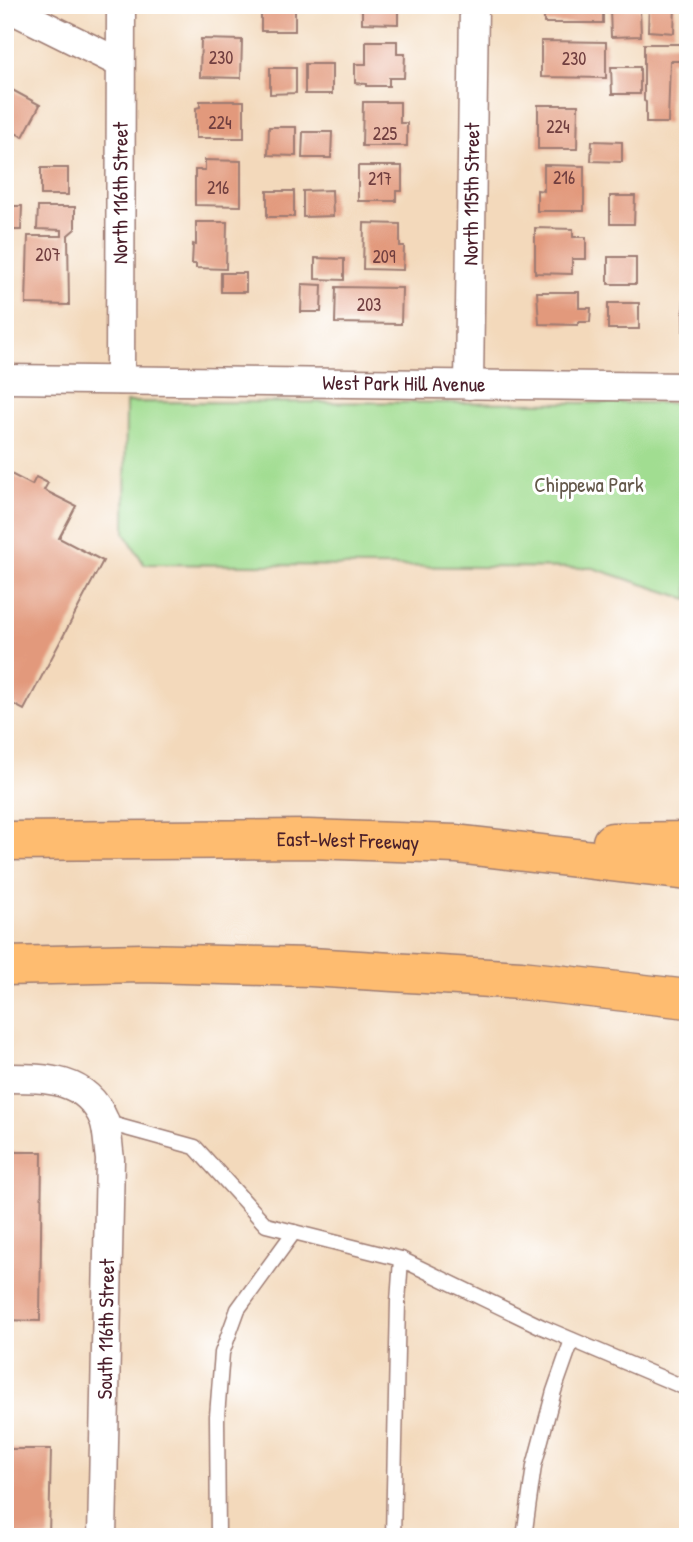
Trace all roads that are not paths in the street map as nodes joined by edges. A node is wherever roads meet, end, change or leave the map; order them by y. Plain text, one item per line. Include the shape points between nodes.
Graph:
1 (121, 5) edge
2 (474, 5) edge
3 (5, 6) edge
4 (120, 63) junction
5 (5, 379) edge
6 (120, 380) junction
7 (469, 385) junction
8 (688, 387) edge
9 (5, 841) edge
10 (688, 841) edge
11 (456, 844) junction
12 (688, 871) edge
13 (5, 966) edge
14 (688, 999) edge
15 (5, 1078) edge
16 (104, 1122) junction
17 (295, 1232) junction
18 (401, 1259) junction
19 (572, 1340) junction
20 (688, 1389) edge
21 (102, 1537) edge
22 (218, 1537) edge
23 (393, 1537) edge
24 (524, 1537) edge

1 - 4 street, North 116th Street
2 - 7 street, North 115th Street
3 - 4 street
4 - 6 street, North 116th Street
5 - 6 street, West Park Hill Avenue
6 - 7 street, West Park Hill Avenue
7 - 8 street, West Park Hill Avenue
9 - 11 highway, East-West Freeway via 308,839
10 - 11 highway
11 - 12 highway, East-West Freeway
13 - 14 highway via 311,967 521,980
15 - 16 street via 45,1078 70,1085 90,1098
16 - 17 lane via 195,1147 266,1225
16 - 21 street, South 116th Street via 110,1158
17 - 18 lane
17 - 22 lane via 238,1309 222,1353 217,1416
18 - 19 lane
18 - 23 lane
19 - 20 lane
19 - 24 lane via 534,1466

